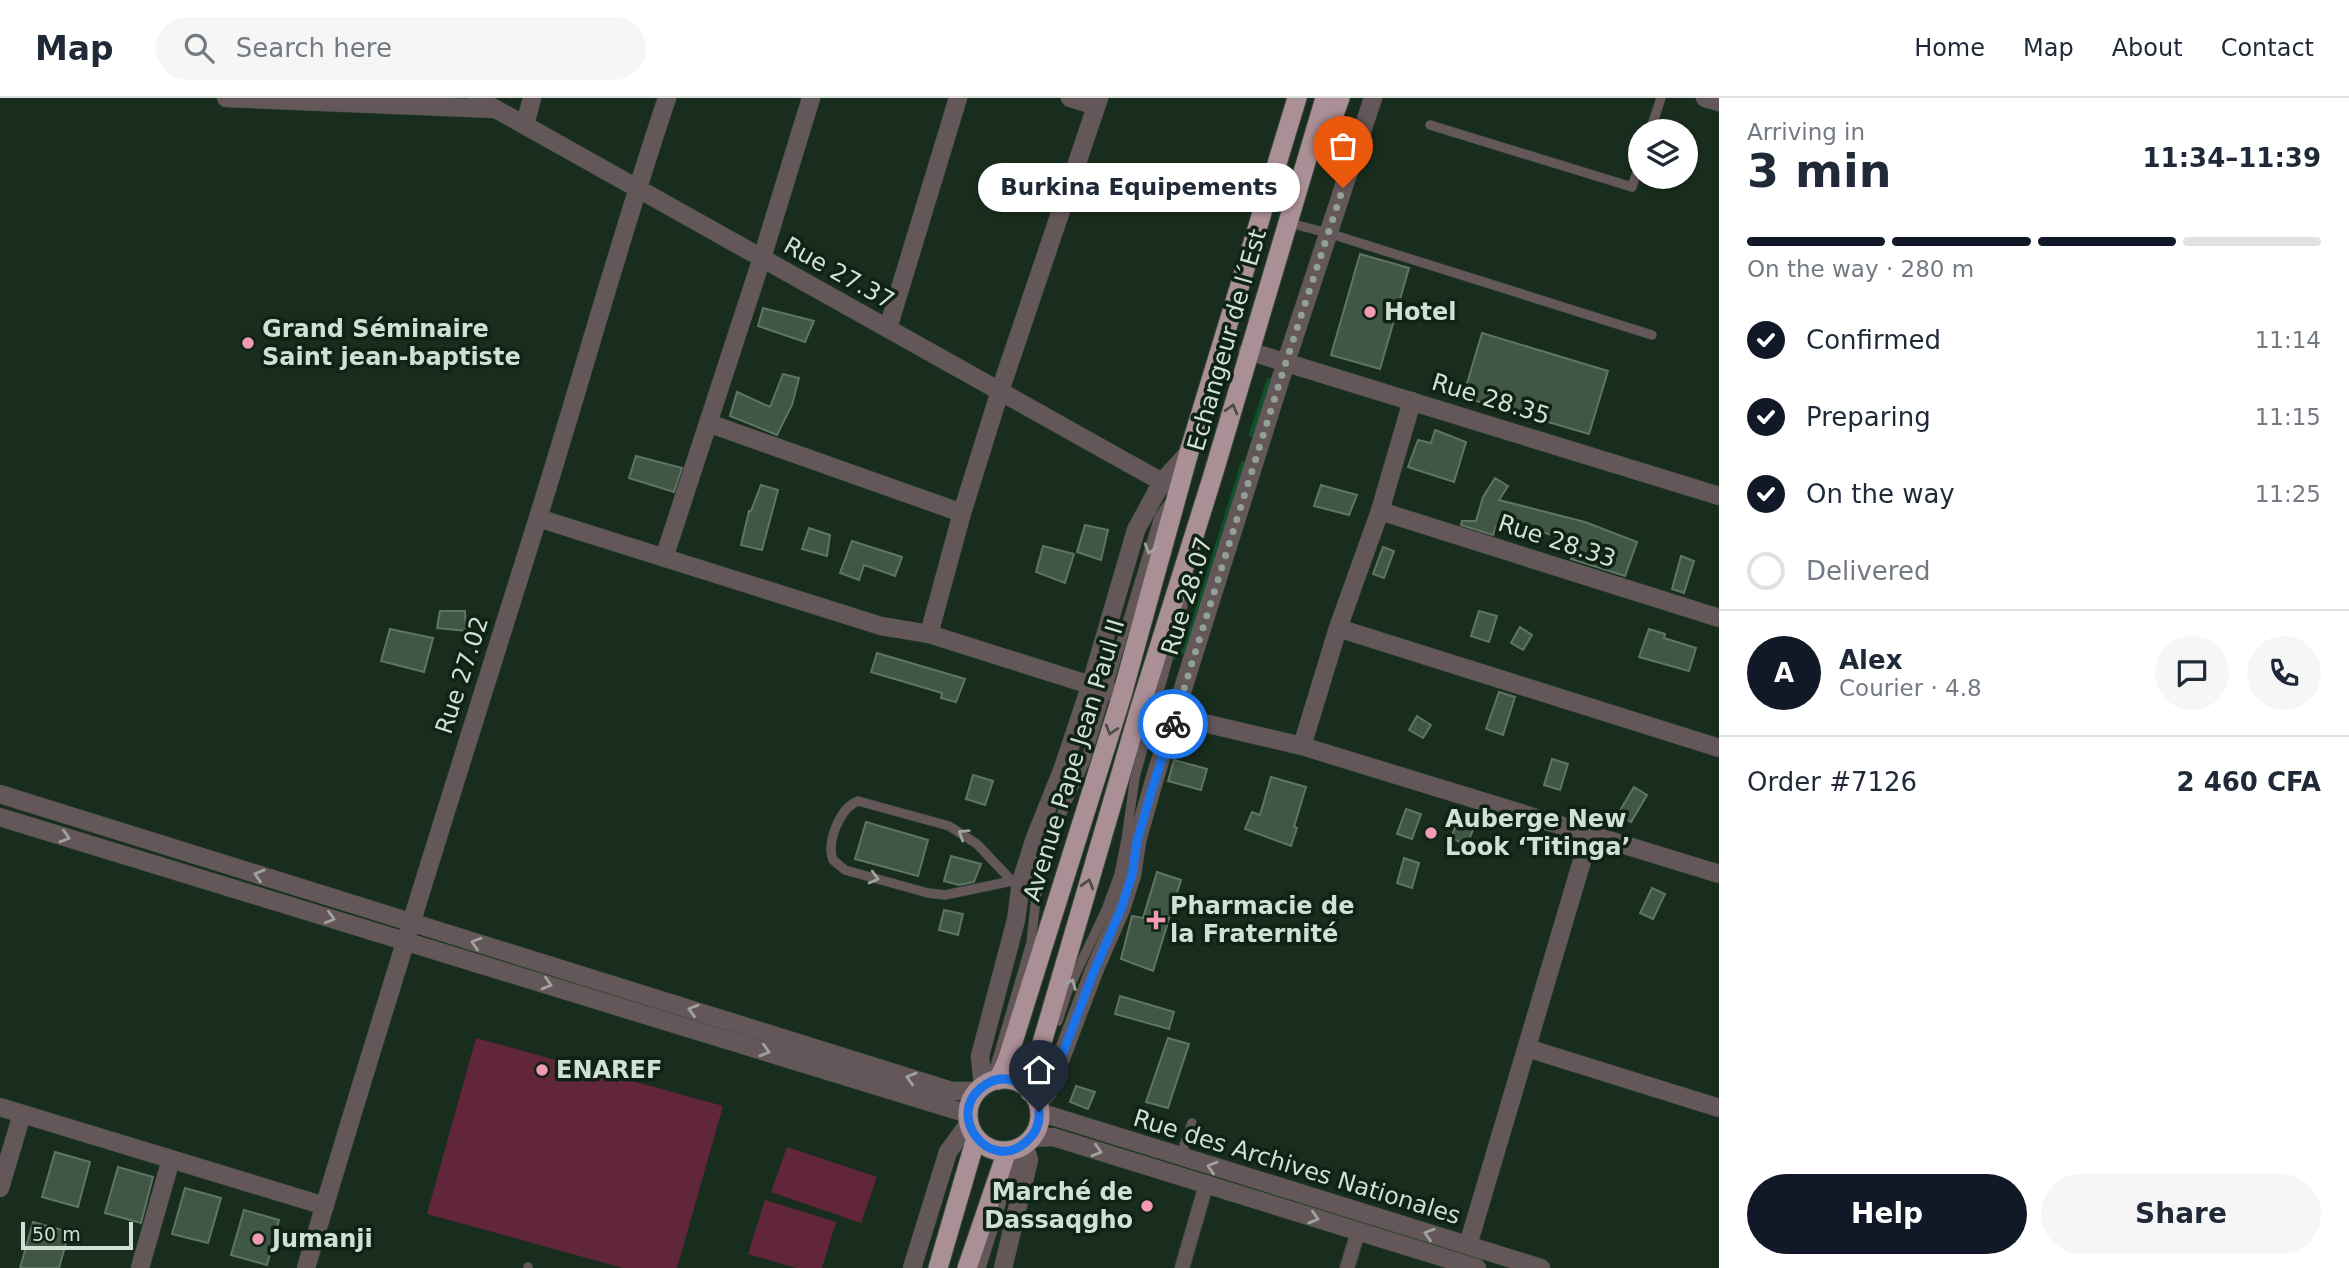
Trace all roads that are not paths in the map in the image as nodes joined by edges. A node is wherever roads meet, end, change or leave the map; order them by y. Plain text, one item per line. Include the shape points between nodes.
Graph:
1 (226, 98) edge
2 (476, 98) edge
3 (532, 98) edge
4 (667, 98) edge
5 (811, 98) edge
6 (958, 98) edge
7 (1070, 98) edge
8 (1283, 98) edge
9 (1297, 98) edge
10 (1325, 98) edge
11 (1340, 98) edge
12 (1373, 98) edge
13 (1661, 98) edge
14 (1705, 98) edge
15 (1097, 102) edge
16 (1719, 102) edge
17 (497, 109) junction
18 (1654, 119) edge
19 (525, 125) junction
20 (1430, 125) dead end
21 (1628, 186) edge
22 (636, 188) junction
23 (1293, 224) junction
24 (1328, 233) junction
25 (762, 258) junction
26 (1269, 280) junction
27 (1235, 300) junction
28 (888, 328) junction
29 (1652, 335) dead end
30 (1248, 351) junction
31 (1286, 362) junction
32 (1000, 391) junction
33 (1412, 401) junction
34 (708, 423) junction
35 (1189, 452) joint
36 (1213, 475) joint
37 (1170, 485) junction
38 (1719, 496) edge
39 (1380, 511) junction
40 (962, 513) junction
41 (538, 518) junction
42 (664, 558) junction
43 (1719, 618) edge
44 (1338, 628) junction
45 (929, 634) junction
46 (1106, 689) junction
47 (1147, 710) junction
48 (1175, 718) junction
49 (1302, 746) junction
50 (1719, 748) edge
51 (0, 794) edge
52 (0, 817) edge
53 (1590, 834) junction
54 (1719, 874) edge
55 (1016, 881) junction
56 (410, 922) junction
57 (404, 941) junction
58 (1527, 1048) junction
59 (987, 1085) junction
60 (1035, 1101) junction
61 (0, 1107) edge
62 (1719, 1108) edge
63 (22, 1114) junction
64 (1192, 1123) dead end
65 (971, 1127) junction
66 (1020, 1144) junction
67 (1180, 1157) junction
68 (171, 1159) junction
69 (1206, 1185) junction
70 (0, 1188) edge
71 (325, 1206) junction
72 (1358, 1232) junction
73 (1468, 1245) junction
74 (139, 1268) edge
75 (306, 1268) edge
76 (912, 1268) edge
77 (930, 1268) edge
78 (938, 1268) edge
79 (967, 1268) edge
80 (981, 1268) edge
81 (1003, 1268) edge
82 (1182, 1268) edge
83 (1347, 1268) edge
84 (1474, 1268) edge
85 (1541, 1268) edge

1 - 17 street
2 - 17 street, Rue 27.37
3 - 19 street
4 - 22 street, Rue 27.02
5 - 25 street
6 - 28 street
7 - 15 street
8 - 27 highway
9 - 27 highway, Echangeur de l´Est
10 - 26 highway, Echangeur de l´Est
11 - 23 highway
12 - 24 street, Rue 28.07
13 - 18 lane
14 - 16 street
15 - 32 street
17 - 19 street, Rue 27.37
19 - 22 street, Rue 27.37
20 - 21 lane
22 - 25 street, Rue 27.37
22 - 41 street, Rue 27.02
23 - 24 lane
23 - 26 highway
24 - 29 lane
24 - 31 street, Rue 28.07
25 - 28 street, Rue 27.37
25 - 34 street
26 - 30 highway, Echangeur de l´Est
27 - 35 highway, Echangeur de l´Est
28 - 32 street, Rue 27.37
30 - 31 street, Rue 28.35
36 -> 30 highway, Echangeur de l´Est
31 - 33 street, Rue 28.35
31 - 48 street, Rue 28.07
32 - 37 street, Rue 27.37
32 - 40 street
33 - 38 street, Rue 28.35
33 - 39 street
34 - 40 street
34 - 42 street
35 - 37 highway, Avenue Pape Jean Paul II
36 - 47 highway, Avenue Pape Jean Paul II
37 -> 46 highway, Avenue Pape Jean Paul II
37 - 46 street via 1136,530
39 - 43 street, Rue 28.33
39 - 44 street
40 - 45 street
41 - 42 street
41 - 56 street, Rue 27.02
42 - 45 street via 881,626
44 - 49 street
44 - 50 street
45 - 46 street
46 - 55 street via 1063,768
46 - 59 lane via 1085,762 1045,851 1031,943
46 -> 59 highway, Avenue Pape Jean Paul II via 1011,1048
47 - 48 street
60 -> 47 highway, Avenue Pape Jean Paul II via 1034,1070
60 -> 47 lane via 1068,990 1119,875
48 - 49 street
48 - 60 street, Rue 28.07 via 1121,909 1048,1092
49 - 53 street
56 -> 51 street
52 -> 57 street
53 - 54 street
53 - 58 street
55 -> 55 lane via 977,844 949,826 858,801 839,817 832,860 845,870 945,895
55 - 59 street via 1016,920 980,1056
56 - 57 street, Rue 27.02
59 -> 56 street via 952,1091
57 -> 65 street
57 - 71 street, Rue 27.02
58 - 62 street
58 - 73 street
59 - 60 highway via 1014,1080
59 - 65 highway, Avenue Pape Jean Paul II via 972,1098
60 - 66 highway, Avenue Pape Jean Paul II via 1039,1124
60 - 67 street, Rue des Archives Nationales
61 - 63 street
63 - 68 street
63 - 70 street
64 - 67 lane
65 - 66 highway via 990,1148
65 - 76 street via 948,1152
65 - 77 lane
65 - 78 highway, Avenue Pape Jean Paul II
66 -> 69 street, Rue des Archives Nationales via 1053,1137
66 - 79 highway, Avenue Pape Jean Paul II
66 - 80 lane
66 - 81 street via 1029,1160
73 -> 67 street, Rue des Archives Nationales
68 - 71 street
68 - 74 street
69 -> 72 street, Rue des Archives Nationales
69 - 82 street
71 - 75 street, Rue 27.02
72 - 83 street
72 - 84 street, Rue des Archives Nationales
73 - 85 street, Rue des Archives Nationales

